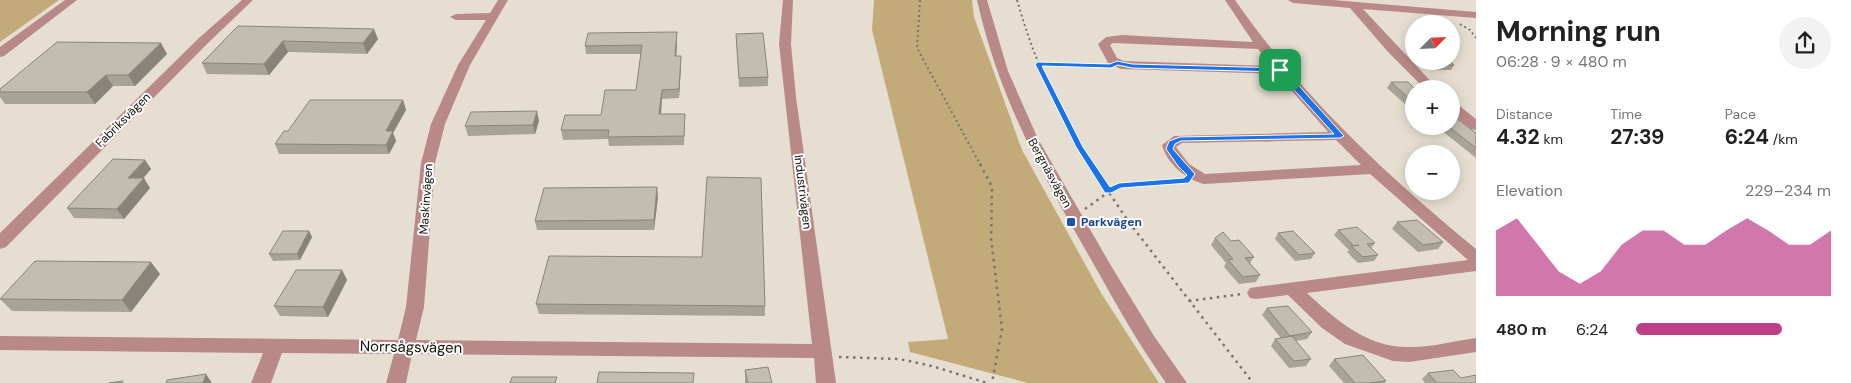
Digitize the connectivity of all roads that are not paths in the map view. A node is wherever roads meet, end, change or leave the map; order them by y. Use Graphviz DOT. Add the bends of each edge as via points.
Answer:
graph roads {
  1 [pos="72,0"];
  2 [pos="248,0"];
  3 [pos="503,0"];
  4 [pos="788,0"];
  5 [pos="982,0"];
  6 [pos="1230,0"];
  7 [pos="1293,0"];
  8 [pos="1354,5"];
  9 [pos="1476,15"];
  10 [pos="493,16"];
  11 [pos="456,17"];
  12 [pos="1261,46"];
  13 [pos="0,53"];
  14 [pos="1280,70"];
  15 [pos="1423,80"];
  16 [pos="1460,113"];
  17 [pos="1476,126"];
  18 [pos="1340,136"];
  19 [pos="1374,169"];
  20 [pos="0,243"];
  21 [pos="1476,258"];
  22 [pos="1476,264"];
  23 [pos="1291,288"];
  24 [pos="1256,293"];
  25 [pos="0,343"];
  26 [pos="1476,345"];
  27 [pos="275,346"];
  28 [pos="405,347"];
  29 [pos="822,351"];
  30 [pos="261,383"];
  31 [pos="396,383"];
  32 [pos="826,383"];
  33 [pos="1177,383"];
  1 -- 13 [label="street"];
  2 -- 20 [label="street, Fabriksvägen"];
  3 -- 10 [label="street, Maskinvägen"];
  4 -- 29 [label="street, Industrivägen" via="785,44 790,97"];
  5 -- 33 [label="street, Bergnäsvägen" via="1007,87 1035,148 1146,338"];
  6 -- 12 [label="street"];
  7 -- 8 [label="street"];
  8 -- 9 [label="street"];
  8 -- 15 [label="street"];
  10 -- 11 [label="street"];
  10 -- 28 [label="street, Maskinvägen" via="464,65 438,124 428,163 416,298"];
  12 -- 14 [label="street"];
  12 -- 14 [label="street" via="1114,39 1104,44 1112,60 1132,66"];
  14 -- 18 [label="street"];
  16 -- 17 [label="street"];
  18 -- 19 [label="street"];
  18 -- 19 [label="street" via="1175,140 1169,145 1191,174 1204,179"];
  19 -- 21 [label="street"];
  22 -- 23 [label="street"];
  23 -- 24 [label="street"];
  23 -- 26 [label="street" via="1351,339 1393,354 1409,355"];
  25 -- 27 [label="street, Norrsågsvägen"];
  27 -- 28 [label="street, Norrsågsvägen"];
  27 -- 30 [label="street"];
  28 -- 29 [label="street, Norrsågsvägen"];
  28 -- 31 [label="street, Maskinvägen"];
  29 -- 32 [label="street, Industrivägen"];
}
